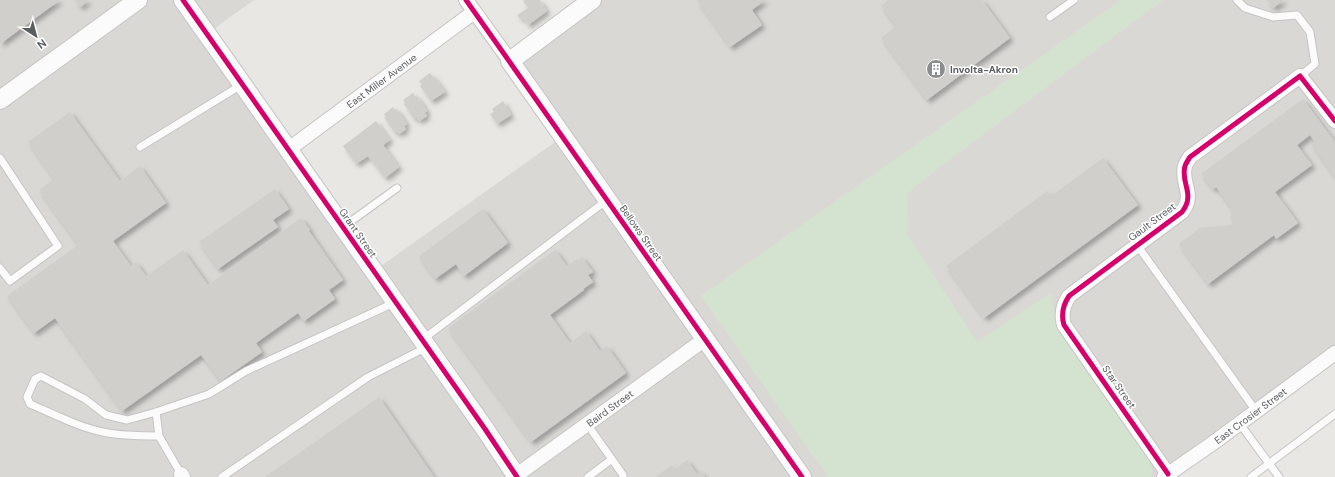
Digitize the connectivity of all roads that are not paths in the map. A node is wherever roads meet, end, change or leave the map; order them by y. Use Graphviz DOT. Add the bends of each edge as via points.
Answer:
graph roads {
  1 [pos="138,0"];
  2 [pos="183,0"];
  3 [pos="466,0"];
  4 [pos="592,0"];
  5 [pos="1074,0"];
  6 [pos="1237,0"];
  7 [pos="474,12"];
  8 [pos="1050,17"];
  9 [pos="510,61"];
  10 [pos="1298,77"];
  11 [pos="243,84"];
  12 [pos="0,100"];
  13 [pos="1335,121"];
  14 [pos="140,147"];
  15 [pos="289,149"];
  16 [pos="0,158"];
  17 [pos="397,188"];
  18 [pos="607,200"];
  19 [pos="343,227"];
  20 [pos="1137,245"];
  21 [pos="0,268"];
  22 [pos="396,302"];
  23 [pos="1064,308"];
  24 [pos="705,339"];
  25 [pos="425,343"];
  26 [pos="1335,353"];
  27 [pos="1256,411"];
  28 [pos="156,412"];
  29 [pos="1335,414"];
  30 [pos="587,424"];
  31 [pos="1240,424"];
  32 [pos="159,436"];
  33 [pos="612,459"];
  34 [pos="1269,464"];
  35 [pos="182,475"];
  36 [pos="516,476"];
  37 [pos="1166,476"];
  38 [pos="222,477"];
  39 [pos="588,477"];
  40 [pos="623,477"];
  41 [pos="802,477"];
  42 [pos="1251,477"];
  43 [pos="1279,477"];
  1 -- 12 [label="street"];
  2 -- 11 [label="street, Grant Street"];
  3 -- 7 [label="street, Bellows Street"];
  4 -- 9 [label="street"];
  5 -- 8 [label="lane"];
  6 -- 10 [label="lane" via="1245,8 1273,17 1297,14 1310,32 1315,64"];
  7 -- 9 [label="street, Bellows Street"];
  7 -- 15 [label="street, East Miller Avenue"];
  9 -- 18 [label="street, Bellows Street"];
  10 -- 13 [label="street"];
  10 -- 20 [label="street, Gault Street" via="1190,157 1185,165 1184,174 1188,198 1186,207"];
  11 -- 14 [label="lane"];
  11 -- 15 [label="street, Grant Street"];
  15 -- 19 [label="street, Grant Street"];
  16 -- 21 [label="lane" via="58,246 10,281"];
  17 -- 19 [label="lane"];
  18 -- 24 [label="street, Bellows Street"];
  18 -- 25 [label="lane"];
  19 -- 22 [label="street, Grant Street"];
  20 -- 23 [label="street, Gault Street" via="1069,296"];
  20 -- 27 [label="lane"];
  22 -- 25 [label="street, Grant Street"];
  22 -- 28 [label="lane" via="246,371 208,394"];
  23 -- 37 [label="street, Star Street" via="1064,325"];
  24 -- 30 [label="street, Baird Street"];
  24 -- 41 [label="street, Bellows Street"];
  25 -- 36 [label="street, Grant Street"];
  25 -- 38 [label="lane" via="368,377"];
  26 -- 27 [label="street, East Crosier Street"];
  27 -- 31 [label="street, East Crosier Street"];
  28 -- 32 [label="lane"];
  28 -- 32 [label="lane" via="127,420 106,415 41,376 35,379 27,397 30,404 73,423 103,432"];
  29 -- 34 [label="lane"];
  30 -- 33 [label="lane"];
  30 -- 36 [label="street, Baird Street"];
  31 -- 34 [label="lane"];
  31 -- 37 [label="street, East Crosier Street"];
  32 -- 35 [label="lane"];
  33 -- 39 [label="lane"];
  33 -- 40 [label="lane"];
  34 -- 42 [label="lane"];
  34 -- 43 [label="lane"];
}
